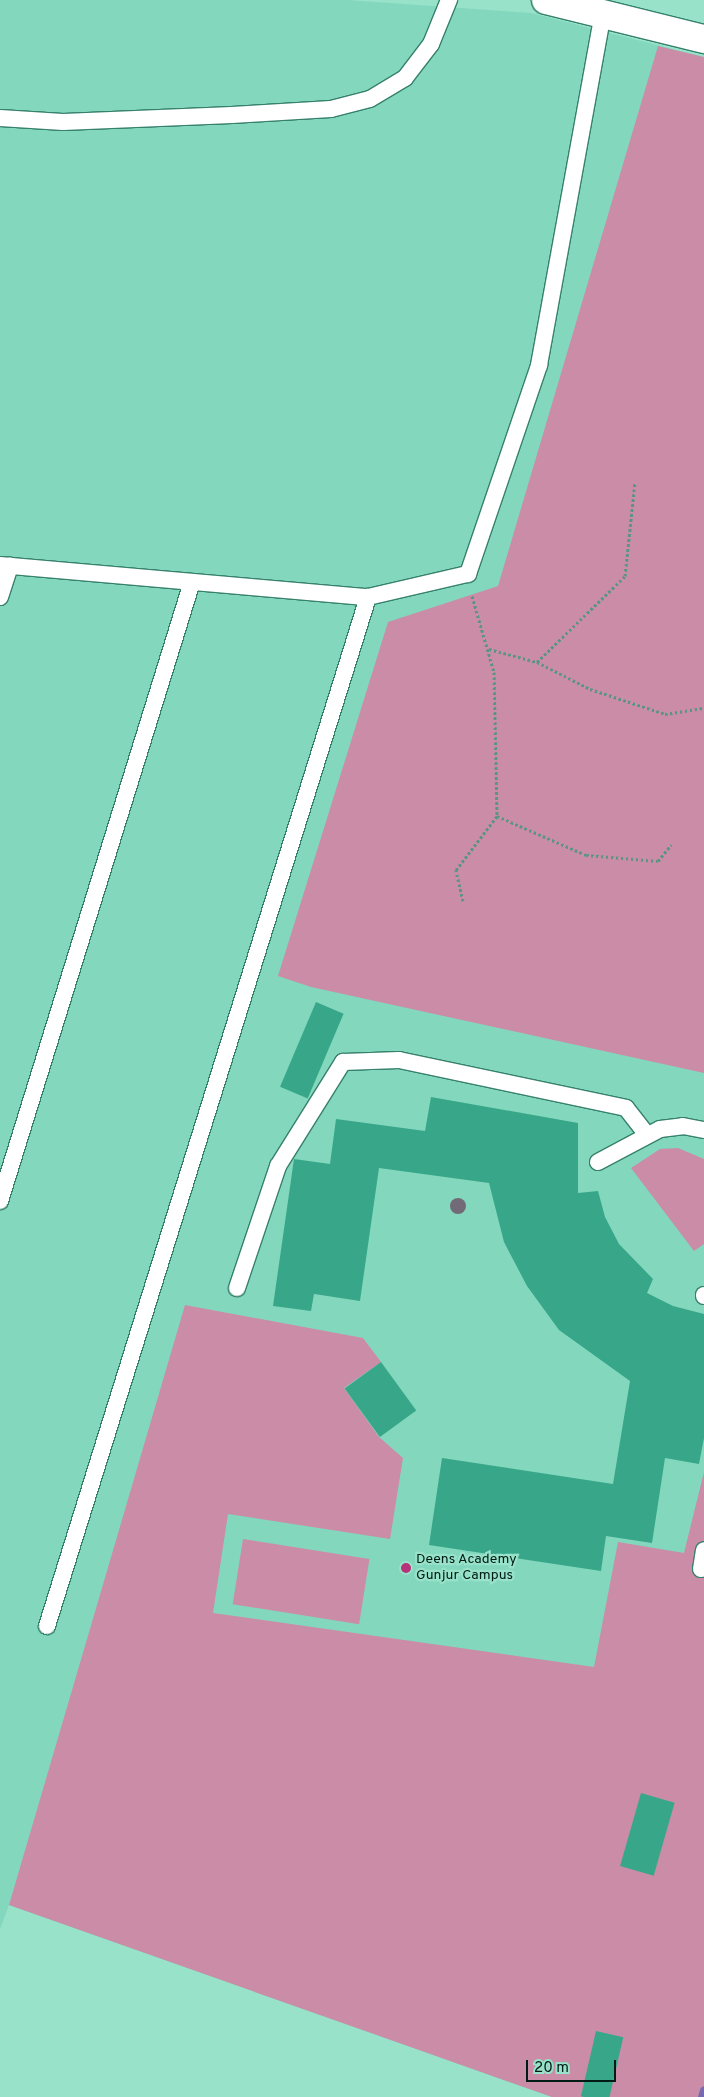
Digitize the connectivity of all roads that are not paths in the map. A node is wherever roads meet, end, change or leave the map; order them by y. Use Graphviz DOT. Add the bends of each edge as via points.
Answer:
graph roads {
  1 [pos="449,0"];
  2 [pos="546,0"];
  3 [pos="603,14"];
  4 [pos="704,38"];
  5 [pos="0,118"];
  6 [pos="5,565"];
  7 [pos="192,582"];
  8 [pos="0,597"];
  9 [pos="368,598"];
  10 [pos="704,1130"];
  11 [pos="648,1135"];
  12 [pos="598,1162"];
  13 [pos="0,1201"];
  14 [pos="237,1288"];
  15 [pos="704,1550"];
  16 [pos="701,1569"];
  17 [pos="47,1626"];
  1 -- 5 [label="lane" via="431,44 405,78 370,99 331,108 232,115 63,122"];
  2 -- 3 [label="street"];
  3 -- 4 [label="street"];
  3 -- 9 [label="lane" via="539,365 468,574"];
  6 -- 7 [label="lane"];
  6 -- 8 [label="lane"];
  7 -- 9 [label="lane"];
  7 -- 13 [label="lane"];
  9 -- 17 [label="lane"];
  10 -- 11 [label="lane" via="683,1126"];
  11 -- 12 [label="lane"];
  11 -- 14 [label="lane" via="626,1108 399,1060 343,1062 278,1166"];
  15 -- 16 [label="lane"];
}
